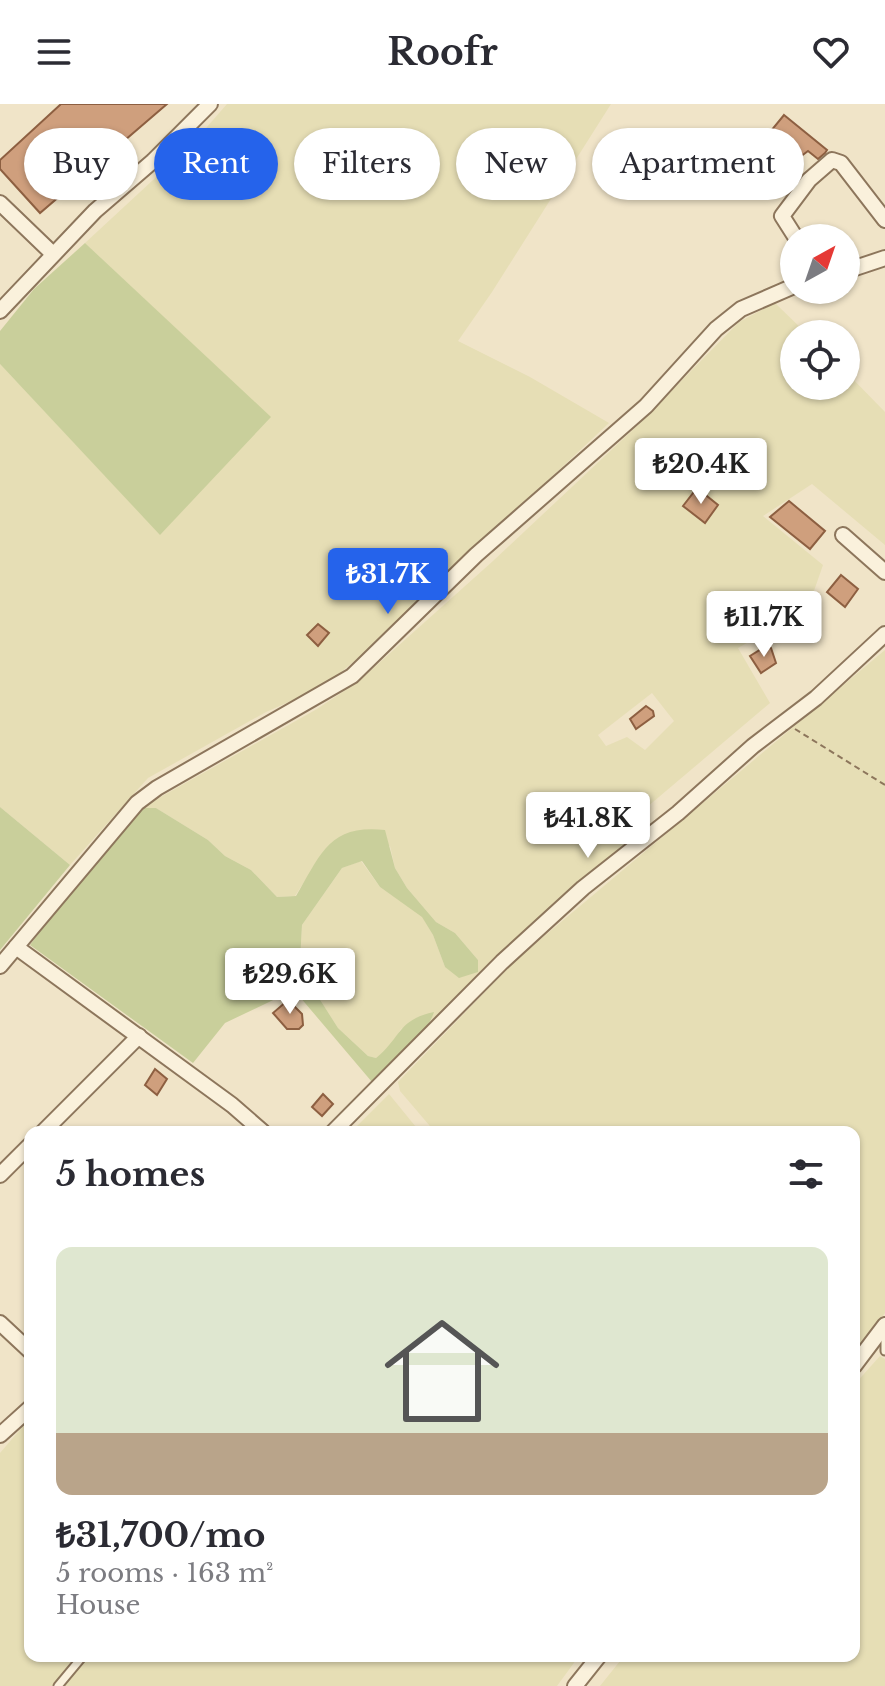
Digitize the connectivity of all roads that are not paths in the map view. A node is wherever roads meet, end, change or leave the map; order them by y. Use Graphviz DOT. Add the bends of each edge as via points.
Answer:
graph roads {
  1 [pos="210,104"];
  2 [pos="0,203"];
  3 [pos="885,220"];
  4 [pos="787,224"];
  5 [pos="53,254"];
  6 [pos="885,258"];
  7 [pos="860,266"];
  8 [pos="780,292"];
  9 [pos="0,311"];
  10 [pos="843,535"];
  11 [pos="885,572"];
  12 [pos="885,634"];
  13 [pos="16,947"];
  14 [pos="0,966"];
  15 [pos="139,1036"];
  16 [pos="49,1126"];
  17 [pos="256,1126"];
  18 [pos="339,1126"];
  19 [pos="24,1151"];
  20 [pos="0,1175"];
  21 [pos="0,1323"];
  22 [pos="885,1325"];
  23 [pos="885,1333"];
  24 [pos="24,1345"];
  25 [pos="885,1351"];
  26 [pos="860,1358"];
  27 [pos="24,1413"];
  28 [pos="0,1435"];
  29 [pos="78,1662"];
  30 [pos="594,1662"];
  31 [pos="58,1686"];
  32 [pos="575,1686"];
  1 -- 5 [label="street"];
  2 -- 5 [label="street"];
  3 -- 4 [label="street" via="841,163 832,160 782,216"];
  5 -- 9 [label="street"];
  6 -- 7 [label="street"];
  8 -- 13 [label="street" via="741,309 716,329 646,406 476,555 352,676 137,803"];
  10 -- 11 [label="street"];
  12 -- 18 [label="street" via="816,698 583,888"];
  13 -- 14 [label="street"];
  13 -- 15 [label="street"];
  15 -- 16 [label="street"];
  15 -- 17 [label="street"];
  19 -- 20 [label="street"];
  21 -- 24 [label="street"];
  22 -- 26 [label="street"];
  23 -- 25 [label="lane"];
  27 -- 28 [label="street"];
  29 -- 31 [label="lane"];
  30 -- 32 [label="street"];
}
